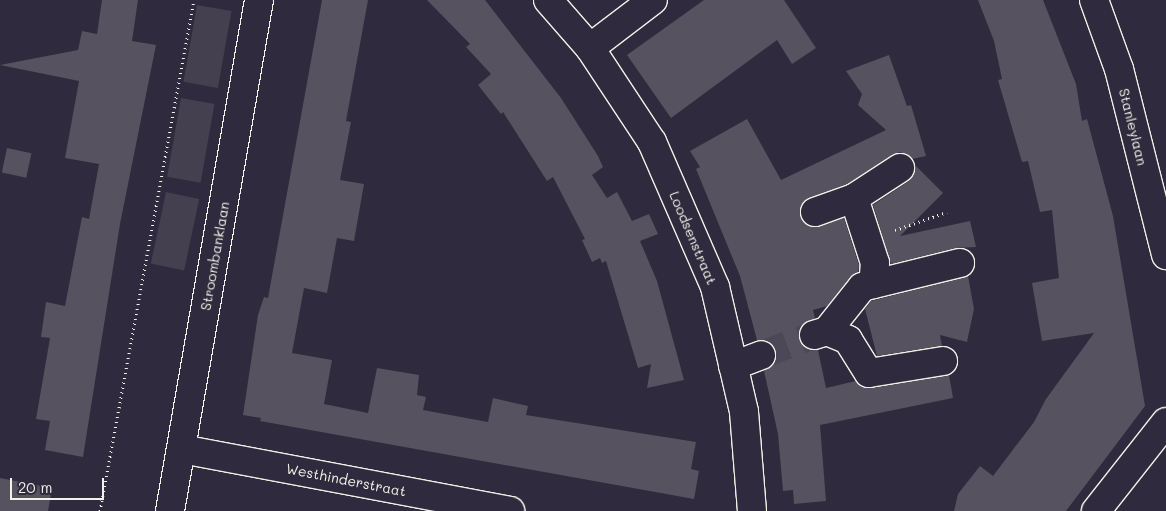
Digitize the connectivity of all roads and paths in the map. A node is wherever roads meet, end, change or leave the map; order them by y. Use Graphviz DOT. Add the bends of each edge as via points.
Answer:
graph roads {
  1 [pos="194,0"];
  2 [pos="259,0"];
  3 [pos="548,0"];
  4 [pos="653,0"];
  5 [pos="1094,0"];
  6 [pos="590,48"];
  7 [pos="900,168"];
  8 [pos="854,198"];
  9 [pos="814,212"];
  10 [pos="947,212"];
  11 [pos="868,239"];
  12 [pos="1166,256"];
  13 [pos="960,263"];
  14 [pos="873,284"];
  15 [pos="761,355"];
  16 [pos="943,361"];
  17 [pos="733,366"];
  18 [pos="1166,422"];
  19 [pos="182,448"];
  20 [pos="100,511"];
  21 [pos="170,511"];
  22 [pos="510,511"];
  23 [pos="752,511"];
  24 [pos="1096,511"];
  1 -- 20 [label="path"];
  2 -- 19 [label="street, Stroombanklaan"];
  3 -- 6 [label="street, Loodsenstraat"];
  4 -- 6 [label="street"];
  5 -- 12 [label="street, Stanleylaan" via="1119,69"];
  6 -- 17 [label="street, Loodsenstraat" via="652,142 715,287"];
  7 -- 8 [label="street"];
  8 -- 9 [label="street"];
  8 -- 11 [label="street"];
  10 -- 11 [label="path"];
  11 -- 14 [label="street" via="875,263"];
  13 -- 14 [label="street"];
  14 -- 16 [label="street" via="862,286 821,333 848,340 869,373"];
  15 -- 17 [label="street"];
  17 -- 23 [label="street, Loodsenstraat" via="744,412"];
  18 -- 24 [label="street"];
  19 -- 21 [label="street, Stroombanklaan"];
  19 -- 22 [label="street, Westhinderstraat"];
}
